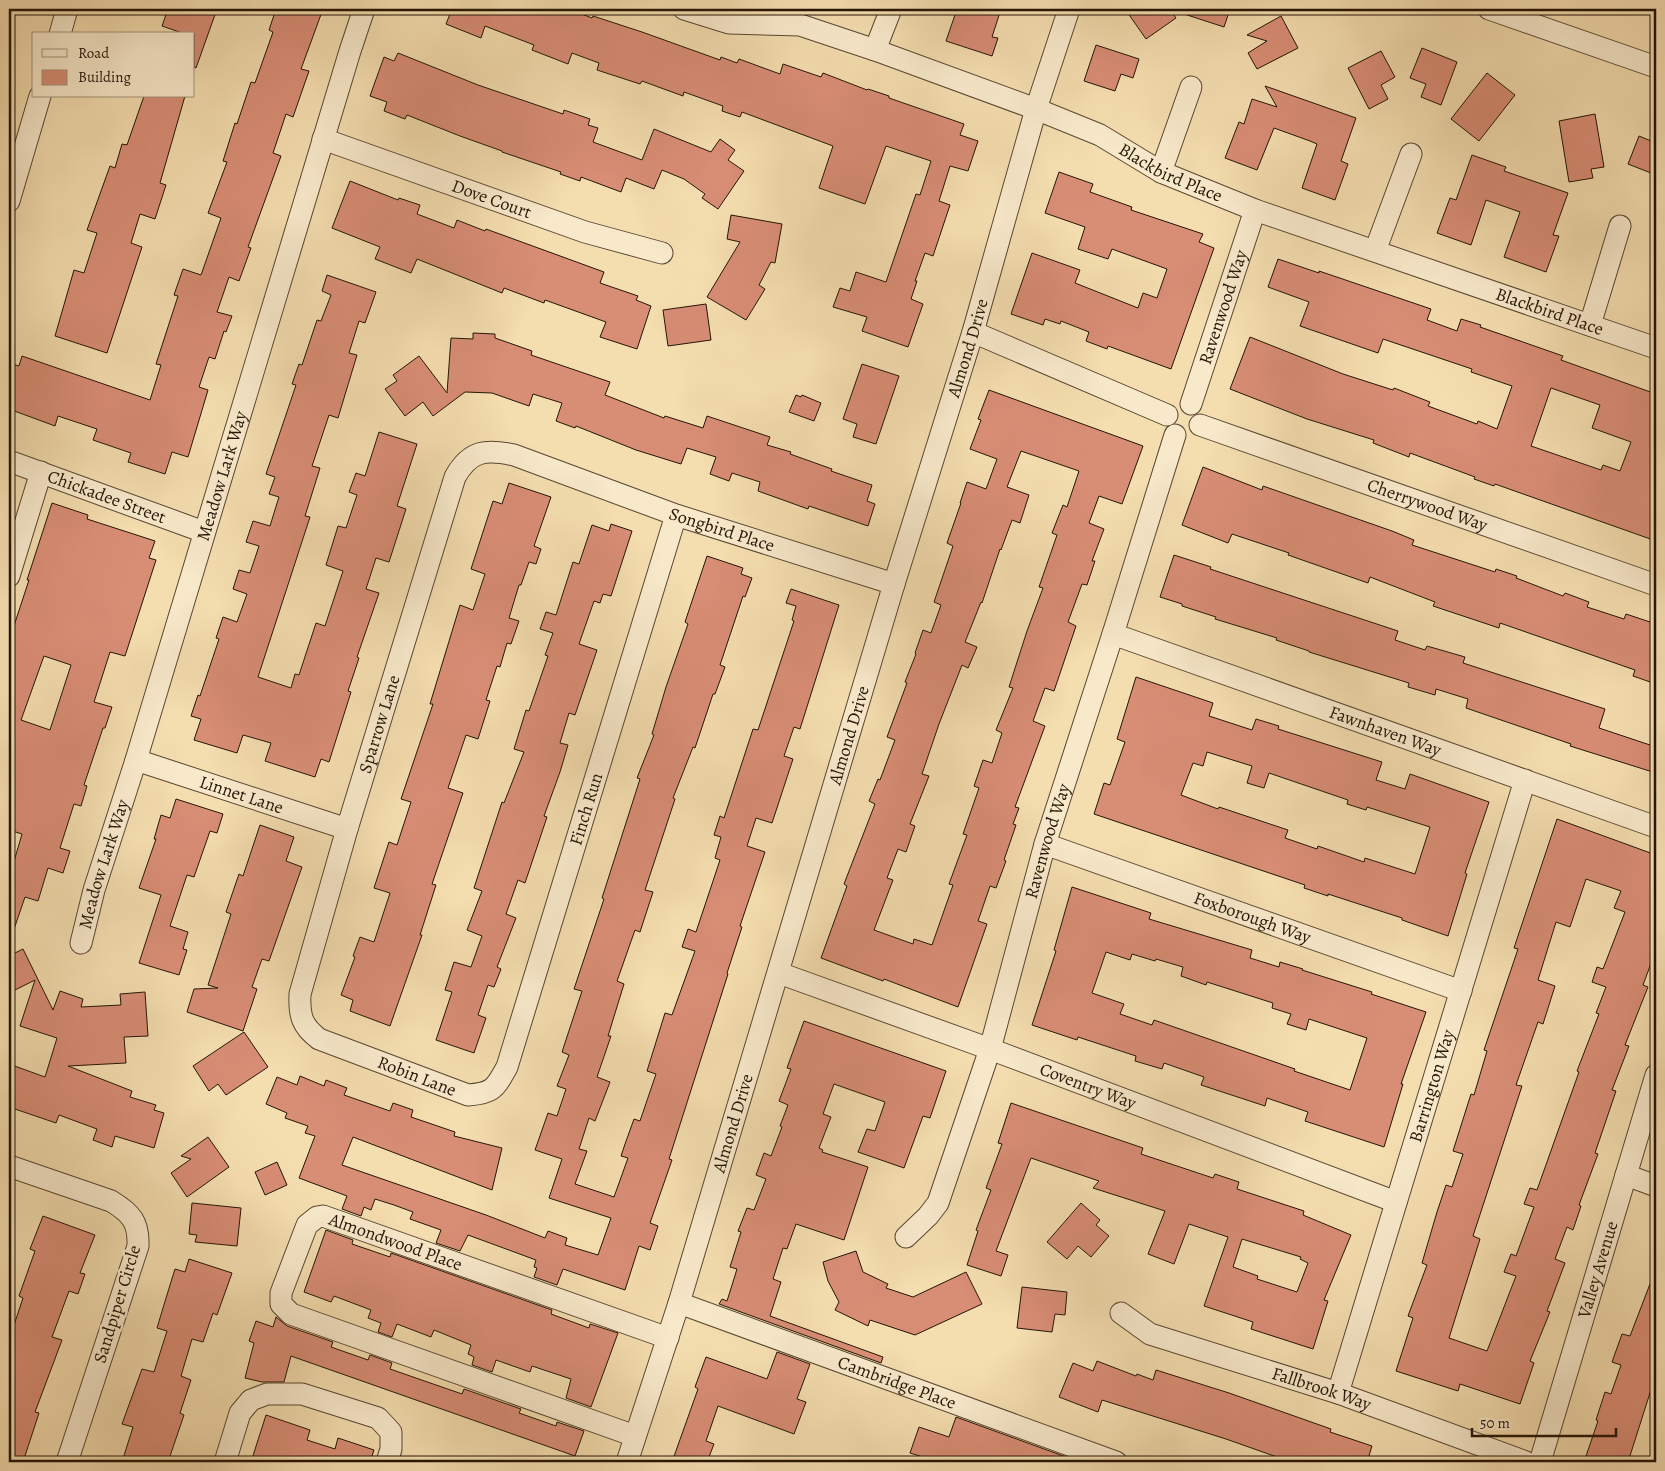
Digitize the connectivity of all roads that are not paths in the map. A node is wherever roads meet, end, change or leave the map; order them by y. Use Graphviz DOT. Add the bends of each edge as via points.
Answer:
graph roads {
  1 [pos="67,9"];
  2 [pos="364,9"];
  3 [pos="684,9"];
  4 [pos="891,9"];
  5 [pos="1069,9"];
  6 [pos="1489,9"];
  7 [pos="61,32"];
  8 [pos="875,50"];
  9 [pos="1656,67"];
  10 [pos="1191,88"];
  11 [pos="39,98"];
  12 [pos="1036,109"];
  13 [pos="323,139"];
  14 [pos="16,150"];
  15 [pos="1411,154"];
  16 [pos="1161,172"];
  17 [pos="9,201"];
  18 [pos="1255,210"];
  19 [pos="1620,226"];
  20 [pos="1376,251"];
  21 [pos="662,252"];
  22 [pos="1590,325"];
  23 [pos="973,332"];
  24 [pos="1656,348"];
  25 [pos="1191,404"];
  26 [pos="1167,415"];
  27 [pos="1200,425"];
  28 [pos="1175,435"];
  29 [pos="9,461"];
  30 [pos="553,469"];
  31 [pos="41,472"];
  32 [pos="676,515"];
  33 [pos="204,532"];
  34 [pos="9,576"];
  35 [pos="894,584"];
  36 [pos="1656,585"];
  37 [pos="1113,634"];
  38 [pos="136,760"];
  39 [pos="1526,780"];
  40 [pos="1656,827"];
  41 [pos="347,829"];
  42 [pos="1045,844"];
  43 [pos="80,943"];
  44 [pos="779,973"];
  45 [pos="1461,991"];
  46 [pos="990,1048"];
  47 [pos="351,1051"];
  48 [pos="1656,1075"];
  49 [pos="484,1094"];
  50 [pos="9,1166"];
  51 [pos="1626,1175"];
  52 [pos="1656,1186"];
  53 [pos="1396,1202"];
  54 [pos="906,1237"];
  55 [pos="679,1304"];
  56 [pos="1121,1313"];
  57 [pos="668,1338"];
  58 [pos="1338,1393"];
  59 [pos="635,1436"];
  60 [pos="67,1462"];
  61 [pos="224,1462"];
  62 [pos="387,1462"];
  63 [pos="627,1462"];
  64 [pos="1116,1462"];
  65 [pos="1526,1462"];
  66 [pos="1540,1462"];
  1 -- 7 [label="street"];
  2 -- 13 [label="street, Meadow Lark Way"];
  3 -- 8 [label="street, Blackbird Place" via="729,23 800,26"];
  4 -- 8 [label="street"];
  5 -- 12 [label="street, Almond Drive"];
  6 -- 9 [label="street"];
  8 -- 12 [label="street, Blackbird Place"];
  10 -- 16 [label="street"];
  11 -- 14 [label="street"];
  12 -- 16 [label="street, Blackbird Place" via="1100,135"];
  12 -- 23 [label="street, Almond Drive"];
  13 -- 21 [label="street, Dove Court" via="585,232"];
  13 -- 33 [label="street, Meadow Lark Way"];
  14 -- 17 [label="street"];
  15 -- 20 [label="street"];
  16 -- 18 [label="street, Blackbird Place"];
  18 -- 20 [label="street, Blackbird Place"];
  18 -- 25 [label="street, Ravenwood Way"];
  19 -- 22 [label="street"];
  20 -- 22 [label="street, Blackbird Place"];
  22 -- 24 [label="street, Blackbird Place"];
  23 -- 26 [label="street"];
  23 -- 35 [label="street, Almond Drive"];
  25 -- 26 [label="street" via="1174,405"];
  25 -- 27 [label="street" via="1200,412"];
  26 -- 28 [label="street" via="1168,428"];
  27 -- 28 [label="street" via="1193,435"];
  27 -- 36 [label="street, Cherrywood Way"];
  28 -- 37 [label="street, Ravenwood Way"];
  29 -- 31 [label="street, Chickadee Street"];
  30 -- 32 [label="street, Songbird Place"];
  30 -- 41 [label="street, Sparrow Lane" via="494,451 477,454 461,466"];
  31 -- 33 [label="street, Chickadee Street"];
  31 -- 34 [label="street"];
  32 -- 35 [label="street, Songbird Place"];
  32 -- 49 [label="street, Finch Run" via="507,1067 496,1086"];
  33 -- 38 [label="street, Meadow Lark Way"];
  35 -- 44 [label="street, Almond Drive"];
  37 -- 39 [label="street, Fawnhaven Way"];
  37 -- 42 [label="street, Ravenwood Way"];
  38 -- 41 [label="street, Linnet Lane"];
  38 -- 43 [label="street, Meadow Lark Way"];
  39 -- 40 [label="street, Fawnhaven Way"];
  39 -- 45 [label="street, Barrington Way"];
  41 -- 47 [label="street, Sparrow Lane" via="300,994 299,1011 307,1030 319,1040"];
  42 -- 45 [label="street, Foxborough Way"];
  42 -- 46 [label="street, Ravenwood Way"];
  44 -- 46 [label="street, Coventry Way"];
  44 -- 55 [label="street, Almond Drive"];
  45 -- 53 [label="street, Barrington Way"];
  46 -- 53 [label="street, Coventry Way"];
  46 -- 54 [label="street, Ravenwood Way" via="938,1203"];
  47 -- 49 [label="street, Robin Lane" via="468,1095"];
  48 -- 51 [label="street, Valley Avenue"];
  50 -- 60 [label="street, Sandpiper Circle" via="111,1201 132,1216 138,1235 138,1246"];
  51 -- 52 [label="street"];
  51 -- 66 [label="street, Valley Avenue"];
  53 -- 58 [label="street, Barrington Way"];
  55 -- 57 [label="street, Almond Drive"];
  55 -- 64 [label="street, Cambridge Place"];
  56 -- 58 [label="street, Fallbrook Way" via="1150,1334"];
  57 -- 59 [label="street, Almond Drive"];
  57 -- 59 [label="street, Almondwood Place" via="323,1216 307,1225 281,1293 281,1304 291,1314"];
  58 -- 65 [label="street, Fallbrook Way"];
  59 -- 63 [label="street, Almond Drive"];
  61 -- 62 [label="street" via="240,1413 251,1400 267,1394 302,1394 378,1418 391,1432"];
}
